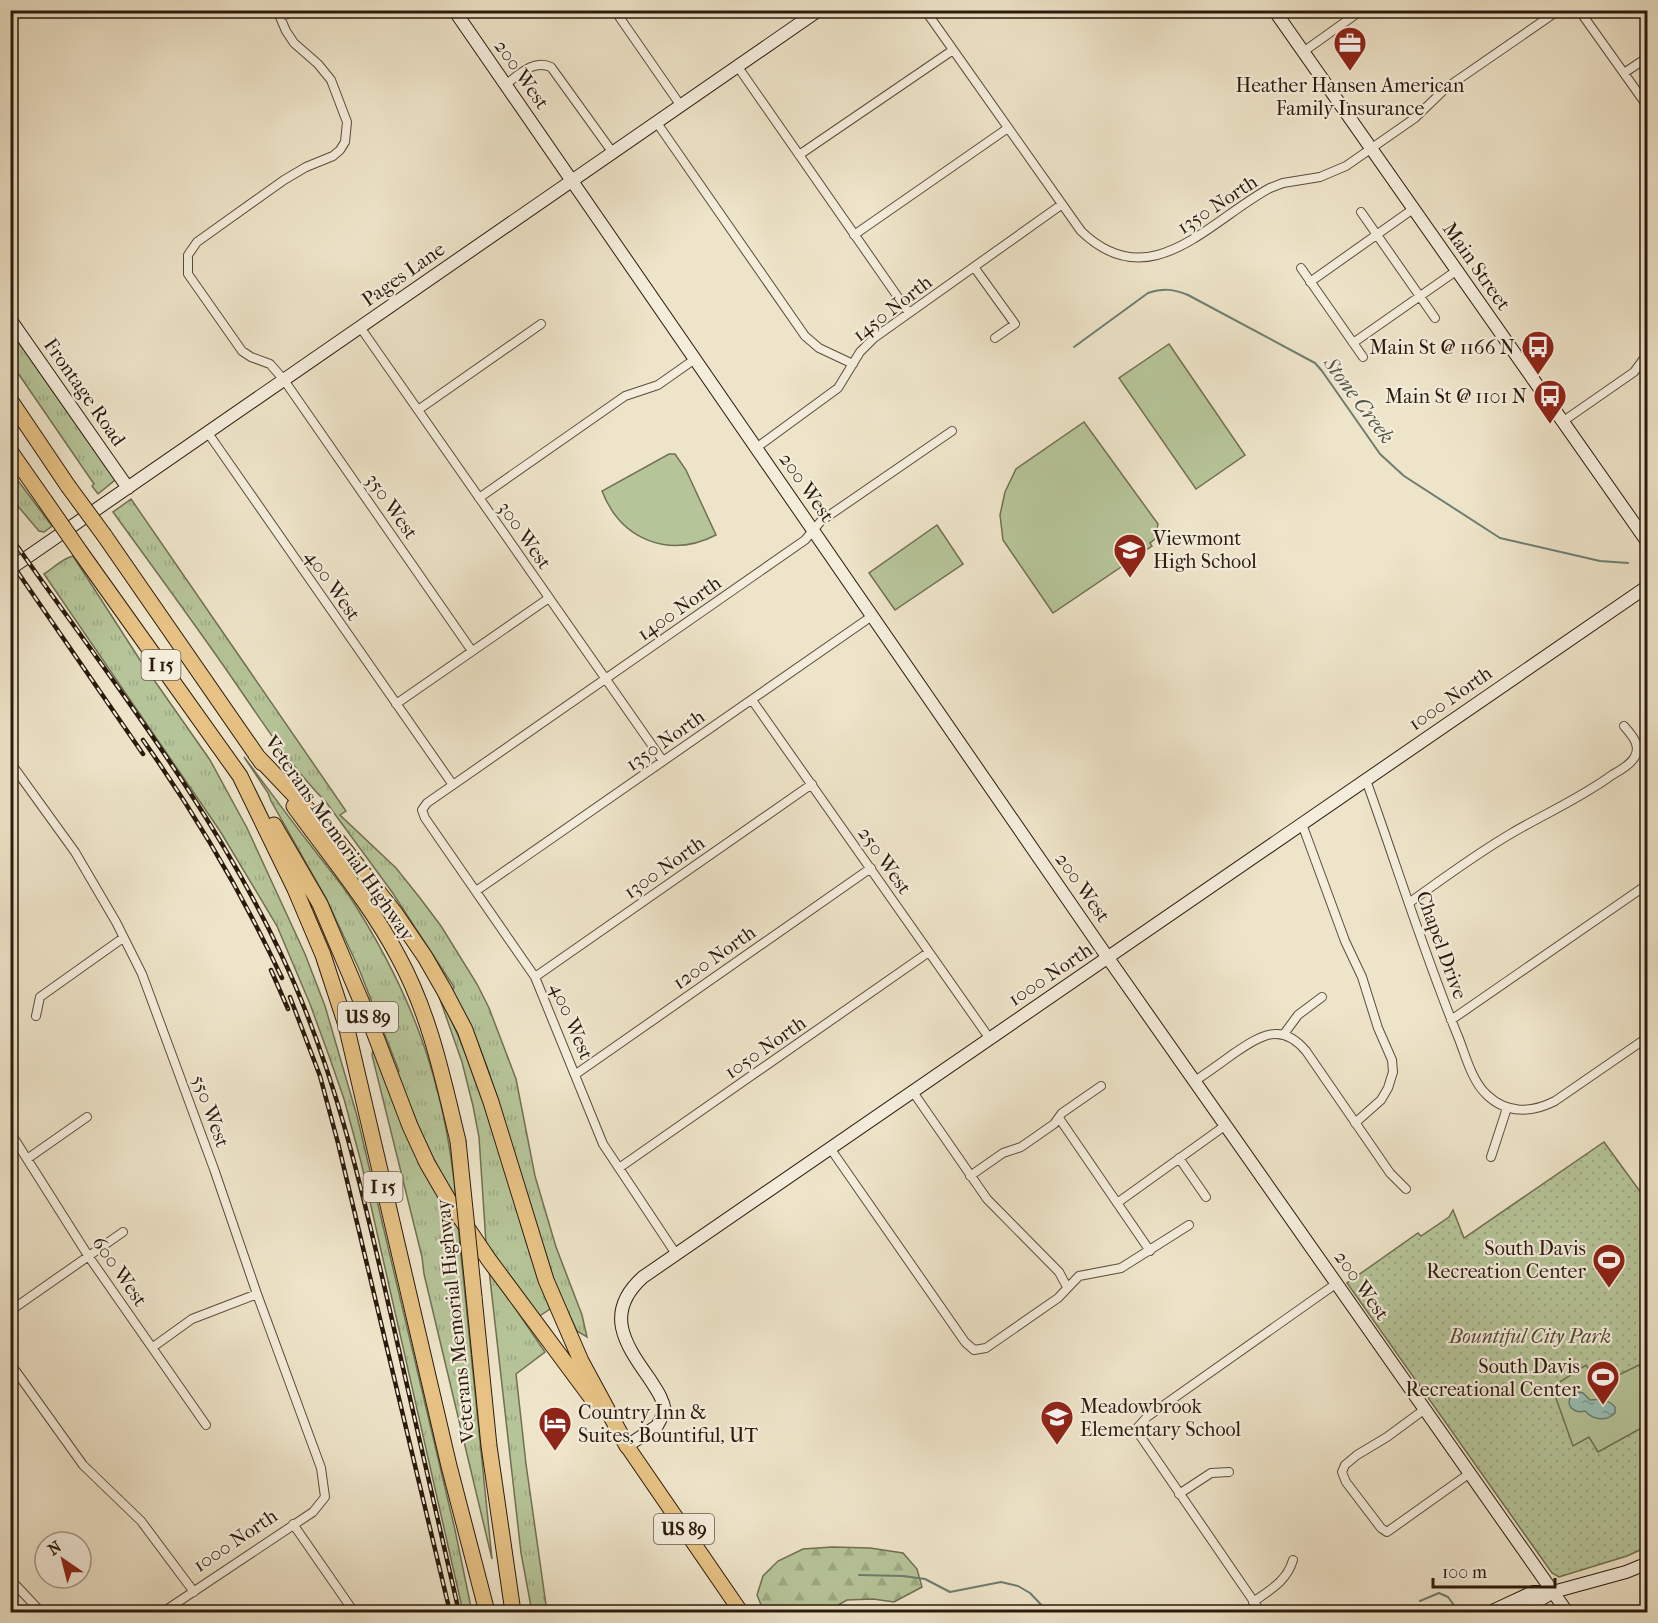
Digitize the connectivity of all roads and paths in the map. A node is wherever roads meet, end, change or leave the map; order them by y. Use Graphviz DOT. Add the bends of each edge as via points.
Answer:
graph roads {
  1 [pos="296,10"];
  2 [pos="454,10"];
  3 [pos="616,10"];
  4 [pos="925,10"];
  5 [pos="1274,10"];
  6 [pos="1388,10"];
  7 [pos="1559,10"];
  8 [pos="1580,10"];
  9 [pos="813,12"];
  10 [pos="279,14"];
  11 [pos="953,50"];
  12 [pos="1303,52"];
  13 [pos="1647,57"];
  14 [pos="738,67"];
  15 [pos="1624,73"];
  16 [pos="505,85"];
  17 [pos="681,106"];
  18 [pos="1647,107"];
  19 [pos="657,123"];
  20 [pos="1008,128"];
  21 [pos="1371,149"];
  22 [pos="613,153"];
  23 [pos="799,155"];
  24 [pos="572,181"];
  25 [pos="1061,205"];
  26 [pos="1413,209"];
  27 [pos="1360,212"];
  28 [pos="854,235"];
  29 [pos="1377,235"];
  30 [pos="974,267"];
  31 [pos="1301,268"];
  32 [pos="1456,271"];
  33 [pos="1310,282"];
  34 [pos="1420,296"];
  35 [pos="909,313"];
  36 [pos="1435,318"];
  37 [pos="10,319"];
  38 [pos="542,324"];
  39 [pos="360,327"];
  40 [pos="995,338"];
  41 [pos="1353,343"];
  42 [pos="1647,353"];
  43 [pos="1363,357"];
  44 [pos="695,359"];
  45 [pos="854,364"];
  46 [pos="284,380"];
  47 [pos="10,400"];
  48 [pos="418,410"];
  49 [pos="1562,422"];
  50 [pos="952,430"];
  51 [pos="208,433"];
  52 [pos="756,448"];
  53 [pos="10,451"];
  54 [pos="128,488"];
  55 [pos="479,498"];
  56 [pos="1642,525"];
  57 [pos="814,531"];
  58 [pos="1647,543"];
  59 [pos="10,569"];
  60 [pos="1647,586"];
  61 [pos="549,598"];
  62 [pos="872,616"];
  63 [pos="472,651"];
  64 [pos="606,679"];
  65 [pos="752,700"];
  66 [pos="396,704"];
  67 [pos="1624,726"];
  68 [pos="256,755"];
  69 [pos="10,762"];
  70 [pos="663,762"];
  71 [pos="240,776"];
  72 [pos="1366,780"];
  73 [pos="812,784"];
  74 [pos="453,785"];
  75 [pos="422,810"];
  76 [pos="1302,824"];
  77 [pos="871,868"];
  78 [pos="1647,884"];
  79 [pos="476,891"];
  80 [pos="1409,903"];
  81 [pos="123,938"];
  82 [pos="929,952"];
  83 [pos="1108,958"];
  84 [pos="535,977"];
  85 [pos="1322,997"];
  86 [pos="36,1016"];
  87 [pos="1451,1020"];
  88 [pos="1284,1035"];
  89 [pos="1647,1037"];
  90 [pos="990,1039"];
  91 [pos="576,1074"];
  92 [pos="1195,1081"];
  93 [pos="1101,1086"];
  94 [pos="913,1092"];
  95 [pos="1507,1108"];
  96 [pos="87,1117"];
  97 [pos="1059,1118"];
  98 [pos="1355,1123"];
  99 [pos="1226,1125"];
  100 [pos="10,1132"];
  101 [pos="830,1148"];
  102 [pos="1491,1157"];
  103 [pos="1179,1158"];
  104 [pos="27,1159"];
  105 [pos="619,1168"];
  106 [pos="970,1176"];
  107 [pos="1406,1189"];
  108 [pos="1206,1197"];
  109 [pos="1117,1203"];
  110 [pos="1189,1225"];
  111 [pos="123,1232"];
  112 [pos="1150,1251"];
  113 [pos="676,1254"];
  114 [pos="89,1257"];
  115 [pos="1337,1283"];
  116 [pos="1067,1287"];
  117 [pos="257,1294"];
  118 [pos="10,1311"];
  119 [pos="153,1347"];
  120 [pos="10,1363"];
  121 [pos="1425,1409"];
  122 [pos="206,1425"];
  123 [pos="627,1446"];
  124 [pos="1228,1472"];
  125 [pos="1470,1473"];
  126 [pos="1179,1494"];
  127 [pos="325,1497"];
  128 [pos="293,1524"];
  129 [pos="1293,1560"];
  130 [pos="1647,1563"];
  131 [pos="10,1579"];
  132 [pos="194,1592"];
  133 [pos="1553,1592"];
  134 [pos="1253,1602"];
  135 [pos="41,1612"];
  136 [pos="164,1612"];
  137 [pos="354,1612"];
  138 [pos="487,1612"];
  139 [pos="513,1612"];
  140 [pos="741,1612"];
  141 [pos="1261,1612"];
  142 [pos="1490,1612"];
  143 [pos="1520,1612"];
  144 [pos="1567,1612"];
  1 -- 10 [label="street"];
  2 -- 16 [label="main road, 200 West"];
  3 -- 17 [label="street"];
  4 -- 11 [label="street"];
  5 -- 12 [label="main road, Main Street"];
  6 -- 12 [label="street" via="1359,12"];
  7 -- 21 [label="street, 1350 North" via="1446,88 1415,118"];
  8 -- 15 [label="street"];
  9 -- 14 [label="main road, Pages Lane"];
  10 -- 46 [label="street, 350 West" via="294,43 331,80 347,122 345,142 333,156 284,180 203,238 188,255 187,270 238,347 246,355 270,364"];
  11 -- 20 [label="street"];
  11 -- 23 [label="street"];
  12 -- 21 [label="main road, Main Street"];
  13 -- 15 [label="street"];
  14 -- 17 [label="main road, Pages Lane"];
  14 -- 23 [label="street"];
  15 -- 18 [label="street"];
  16 -- 22 [label="street" via="533,65 551,67"];
  16 -- 24 [label="main road, 200 West"];
  17 -- 19 [label="main road, Pages Lane"];
  19 -- 22 [label="main road, Pages Lane"];
  19 -- 45 [label="street" via="805,336 819,348"];
  20 -- 25 [label="street"];
  20 -- 28 [label="street"];
  21 -- 25 [label="street, 1350 North" via="1329,174 1270,188 1181,247 1157,256 1129,257 1106,250 1087,237"];
  21 -- 26 [label="main road, Main Street"];
  22 -- 24 [label="main road, Pages Lane"];
  23 -- 28 [label="street"];
  24 -- 39 [label="main road, Pages Lane"];
  24 -- 44 [label="main road, 200 West"];
  25 -- 30 [label="street, 1450 North"];
  26 -- 29 [label="street"];
  26 -- 32 [label="main road, Main Street"];
  27 -- 29 [label="street"];
  28 -- 35 [label="street"];
  29 -- 33 [label="street"];
  29 -- 34 [label="street"];
  30 -- 35 [label="street, 1450 North"];
  30 -- 40 [label="street" via="1015,324"];
  31 -- 33 [label="street"];
  32 -- 34 [label="street"];
  32 -- 49 [label="main road, Main Street"];
  33 -- 41 [label="street"];
  34 -- 36 [label="street"];
  34 -- 41 [label="street"];
  35 -- 45 [label="street, 1450 North" via="868,343"];
  37 -- 54 [label="main road, Frontage Road"];
  38 -- 48 [label="street"];
  39 -- 46 [label="main road, Pages Lane"];
  39 -- 48 [label="street, 300 West"];
  41 -- 43 [label="street"];
  42 -- 49 [label="street" via="1634,372"];
  44 -- 52 [label="main road, 200 West"];
  44 -- 55 [label="street" via="658,385 625,396"];
  45 -- 52 [label="street, 1450 North" via="833,393"];
  46 -- 51 [label="main road, Pages Lane"];
  46 -- 63 [label="street, 350 West"];
  47 -- 68 [label="highway, Veterans Memorial Highway / I 15, bridge"];
  48 -- 55 [label="street, 300 West"];
  49 -- 56 [label="main road, Main Street"];
  50 -- 57 [label="street, 1400 North" via="821,521"];
  51 -- 54 [label="main road, Pages Lane"];
  51 -- 66 [label="street, 400 West"];
  52 -- 57 [label="main road, 200 West"];
  53 -- 71 [label="highway, Veterans Memorial Highway / I 15, bridge"];
  54 -- 59 [label="main road, Pages Lane"];
  55 -- 61 [label="street, 300 West"];
  56 -- 58 [label="main road, Main Street"];
  57 -- 62 [label="main road, 200 West"];
  57 -- 64 [label="street, 1400 North"];
  60 -- 72 [label="main road, 1000 North"];
  61 -- 63 [label="street"];
  61 -- 64 [label="street, 300 West"];
  62 -- 65 [label="street, 1350 North"];
  62 -- 83 [label="main road, 200 West"];
  63 -- 66 [label="street"];
  64 -- 70 [label="street, 300 West"];
  64 -- 74 [label="street, 1400 North"];
  65 -- 70 [label="street, 1350 North"];
  65 -- 73 [label="street, 250 West"];
  66 -- 74 [label="street, 400 West"];
  67 -- 80 [label="street" via="1637,747 1628,764 1586,794 1498,841"];
  68 -- 123 [label="highway, US 89" via="338,841 395,913 444,990 465,1030 491,1102 546,1280 581,1361"];
  68 -- 139 [label="highway, Veterans Memorial Highway / I 15, bridge" via="376,918 400,960 426,1020 442,1071 458,1141 490,1458"];
  69 -- 81 [label="street, 550 West" via="75,852"];
  70 -- 79 [label="street, 1350 North"];
  71 -- 123 [label="highway, US 89" via="320,904 410,1126 449,1202"];
  71 -- 138 [label="highway, Veterans Memorial Highway / I 15" via="295,889 346,1025"];
  72 -- 76 [label="main road, 1000 North"];
  72 -- 80 [label="street, Chapel Drive"];
  73 -- 77 [label="street, 250 West"];
  73 -- 84 [label="street, 1300 North"];
  74 -- 75 [label="street, 1400 North"];
  75 -- 79 [label="street, 400 West"];
  76 -- 83 [label="main road, 1000 North"];
  76 -- 98 [label="street" via="1392,1060 1393,1072 1381,1100"];
  77 -- 82 [label="street, 250 West"];
  77 -- 91 [label="street, 1200 North"];
  78 -- 87 [label="street"];
  79 -- 84 [label="street, 400 West"];
  80 -- 87 [label="street, Chapel Drive"];
  81 -- 86 [label="street" via="40,998"];
  81 -- 117 [label="street, 550 West" via="142,974"];
  82 -- 90 [label="street, 250 West"];
  82 -- 105 [label="street, 1050 North"];
  83 -- 90 [label="main road, 1000 North"];
  83 -- 92 [label="main road, 200 West"];
  84 -- 91 [label="street, 400 West"];
  85 -- 88 [label="street" via="1298,1015"];
  87 -- 95 [label="street, Chapel Drive" via="1478,1083"];
  88 -- 92 [label="street" via="1261,1036"];
  88 -- 98 [label="street" via="1306,1051"];
  89 -- 95 [label="street" via="1547,1105 1532,1110"];
  90 -- 94 [label="main road, 1000 North"];
  91 -- 105 [label="street, 400 West" via="603,1144"];
  92 -- 99 [label="main road, 200 West"];
  93 -- 97 [label="street"];
  94 -- 101 [label="main road, 1000 North"];
  94 -- 106 [label="street"];
  95 -- 102 [label="street"];
  96 -- 104 [label="street"];
  97 -- 106 [label="street" via="1021,1147 999,1155"];
  97 -- 109 [label="street"];
  98 -- 107 [label="street"];
  99 -- 103 [label="street"];
  99 -- 115 [label="main road, 200 West"];
  100 -- 104 [label="street, 600 West"];
  101 -- 113 [label="main road, 1000 North"];
  101 -- 116 [label="street" via="964,1342 974,1350 986,1348 1058,1298"];
  103 -- 108 [label="street"];
  103 -- 109 [label="street"];
  104 -- 114 [label="street, 600 West"];
  105 -- 113 [label="street, 400 West"];
  106 -- 116 [label="street" via="992,1205 1059,1272"];
  109 -- 112 [label="street"];
  110 -- 112 [label="street"];
  111 -- 114 [label="street"];
  112 -- 116 [label="street" via="1121,1268 1079,1276"];
  113 -- 123 [label="main road, 1000 North" via="638,1282 623,1306 621,1326 626,1345 661,1397 665,1411 657,1426"];
  114 -- 118 [label="street"];
  114 -- 119 [label="street, 600 West"];
  115 -- 121 [label="main road, 200 West"];
  115 -- 126 [label="street" via="1147,1416 1138,1428"];
  117 -- 119 [label="street" via="192,1319"];
  117 -- 127 [label="street, 550 West" via="321,1467"];
  119 -- 122 [label="street, 600 West"];
  120 -- 132 [label="street" via="83,1465 141,1521"];
  121 -- 125 [label="main road, 200 West"];
  121 -- 125 [label="street" via="1348,1461 1342,1472 1346,1482 1387,1532"];
  123 -- 140 [label="main road, US 89"];
  124 -- 126 [label="street" via="1211,1473"];
  125 -- 133 [label="main road, 200 West"];
  126 -- 134 [label="street"];
  127 -- 128 [label="street, 1000 North" via="313,1512"];
  128 -- 132 [label="street, 1000 North"];
  128 -- 137 [label="street"];
  129 -- 134 [label="street" via="1283,1580"];
  130 -- 133 [label="main road"];
  131 -- 135 [label="street"];
  132 -- 136 [label="street, 1000 North"];
  133 -- 142 [label="main road" via="1533,1592"];
  133 -- 143 [label="main road"];
  133 -- 144 [label="main road, 200 West"];
  134 -- 141 [label="street"];
}
